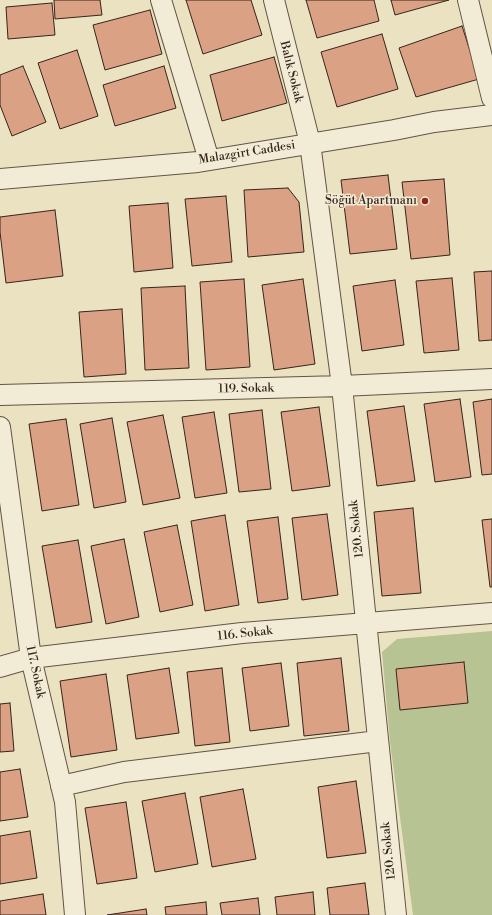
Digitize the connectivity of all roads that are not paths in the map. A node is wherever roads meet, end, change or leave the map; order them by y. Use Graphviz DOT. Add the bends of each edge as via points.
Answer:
graph roads {
  1 [pos="161,0"];
  2 [pos="274,0"];
  3 [pos="468,0"];
  4 [pos="492,98"];
  5 [pos="492,115"];
  6 [pos="310,143"];
  7 [pos="209,160"];
  8 [pos="0,179"];
  9 [pos="492,379"];
  10 [pos="342,386"];
  11 [pos="0,395"];
  12 [pos="0,427"];
  13 [pos="492,613"];
  14 [pos="366,623"];
  15 [pos="31,658"];
  16 [pos="0,667"];
  17 [pos="378,741"];
  18 [pos="61,786"];
  19 [pos="75,915"];
  20 [pos="396,915"];
  1 -- 7 [label="street"];
  2 -- 6 [label="street, Balık Sokak"];
  3 -- 4 [label="street"];
  5 -- 6 [label="street, Malazgirt Caddesi"];
  6 -- 7 [label="street, Malazgirt Caddesi"];
  6 -- 10 [label="street, 120. Sokak"];
  7 -- 8 [label="street, Malazgirt Caddesi"];
  9 -- 10 [label="street, 119. Sokak"];
  10 -- 11 [label="street, 119. Sokak"];
  10 -- 14 [label="street, 120. Sokak"];
  12 -- 15 [label="street, 117. Sokak"];
  13 -- 14 [label="street, 116. Sokak"];
  14 -- 15 [label="street, 116. Sokak" via="242,633"];
  14 -- 17 [label="street, 120. Sokak"];
  15 -- 16 [label="street, 116. Sokak"];
  15 -- 18 [label="street, 117. Sokak"];
  17 -- 18 [label="street" via="124,772"];
  17 -- 20 [label="street, 120. Sokak"];
  18 -- 19 [label="street, 117. Sokak" via="65,802"];
}
